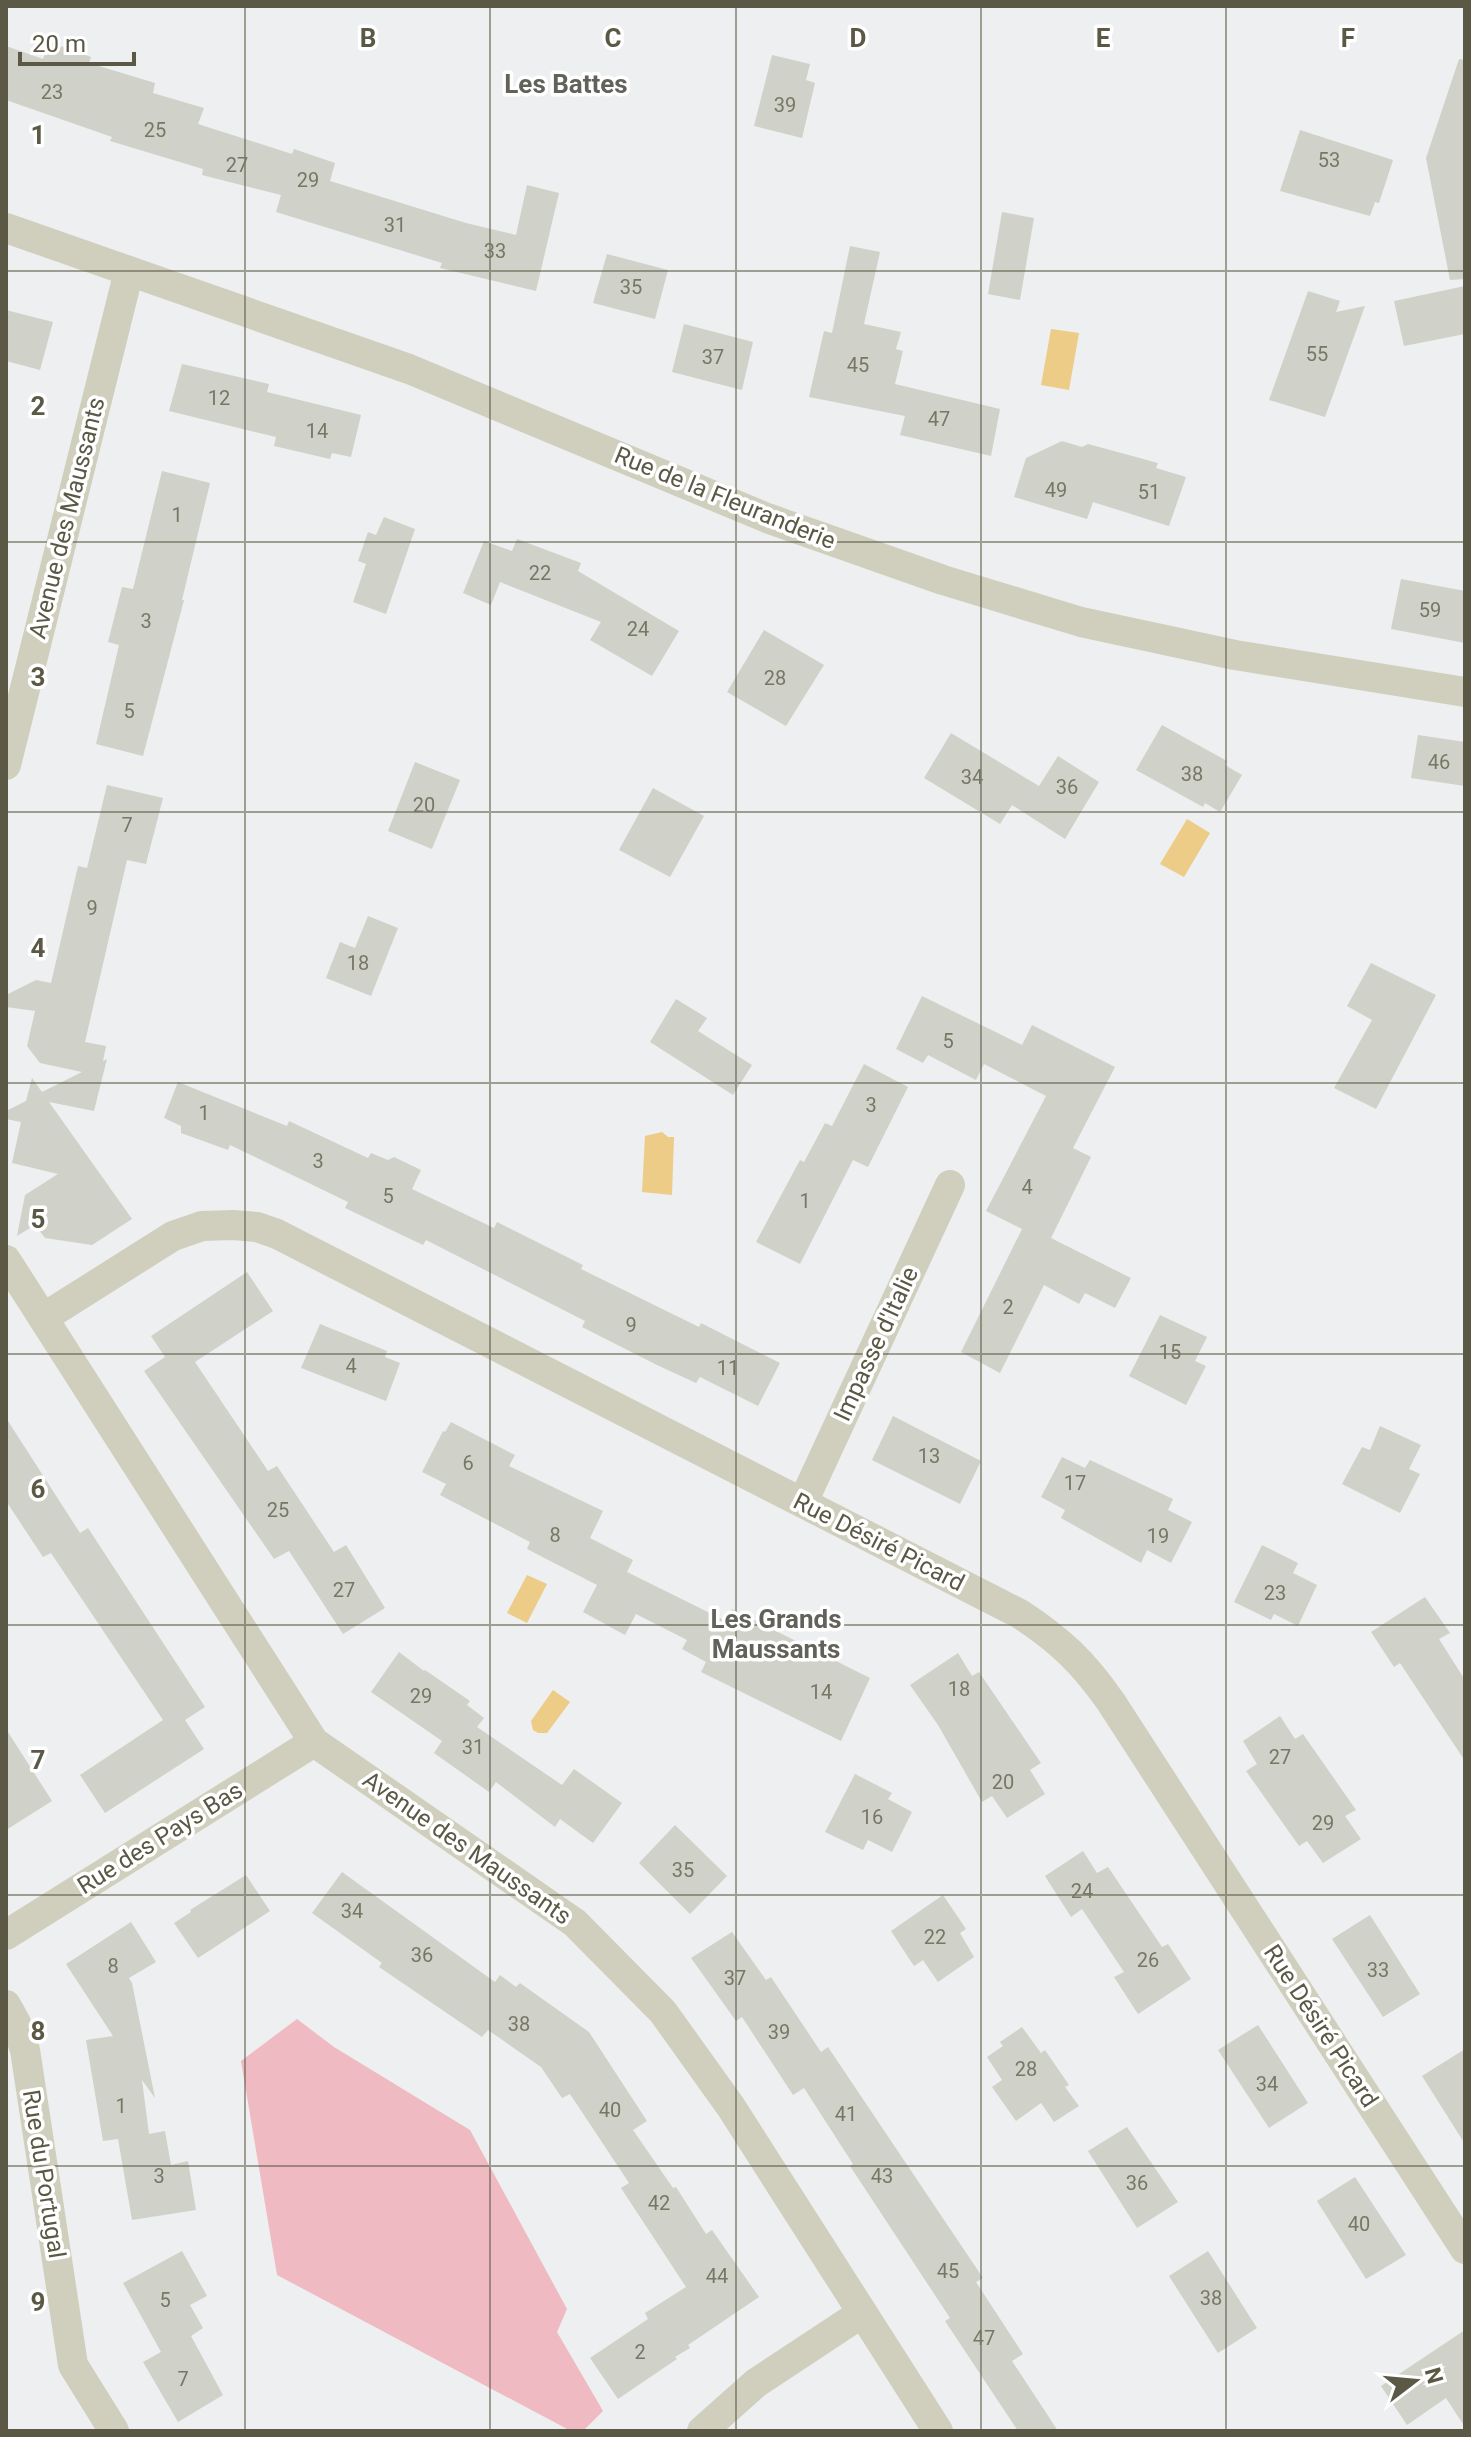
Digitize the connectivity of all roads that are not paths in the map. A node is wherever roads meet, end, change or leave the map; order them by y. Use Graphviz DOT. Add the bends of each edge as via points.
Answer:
graph roads {
  1 [pos="6,228"];
  2 [pos="129,271"];
  3 [pos="1465,692"];
  4 [pos="6,765"];
  5 [pos="950,1185"];
  6 [pos="6,1260"];
  7 [pos="43,1318"];
  8 [pos="803,1502"];
  9 [pos="314,1742"];
  10 [pos="6,1935"];
  11 [pos="6,2005"];
  12 [pos="1465,2249"];
  13 [pos="862,2313"];
  14 [pos="114,2431"];
  15 [pos="702,2431"];
  16 [pos="938,2431"];
  1 -- 2 [label="street, Rue de la Fleuranderie"];
  2 -- 3 [label="street, Rue de la Fleuranderie" via="409,369 767,518 943,580 1081,622 1235,655"];
  2 -- 4 [label="street, Avenue des Maussants"];
  5 -- 8 [label="street, Impasse d'Italie"];
  6 -- 7 [label="street, Avenue des Maussants"];
  7 -- 8 [label="street, Rue Désiré Picard" via="173,1236 202,1226 257,1227"];
  7 -- 9 [label="street, Avenue des Maussants"];
  8 -- 12 [label="street, Rue Désiré Picard" via="1020,1614 1089,1671"];
  9 -- 10 [label="street, Rue des Pays Bas"];
  9 -- 13 [label="street, Avenue des Maussants" via="575,1923 663,2012 731,2107"];
  11 -- 14 [label="street, Rue du Portugal" via="25,2050 73,2365"];
  13 -- 15 [label="street" via="756,2383"];
  13 -- 16 [label="street, Avenue des Maussants"];
}
